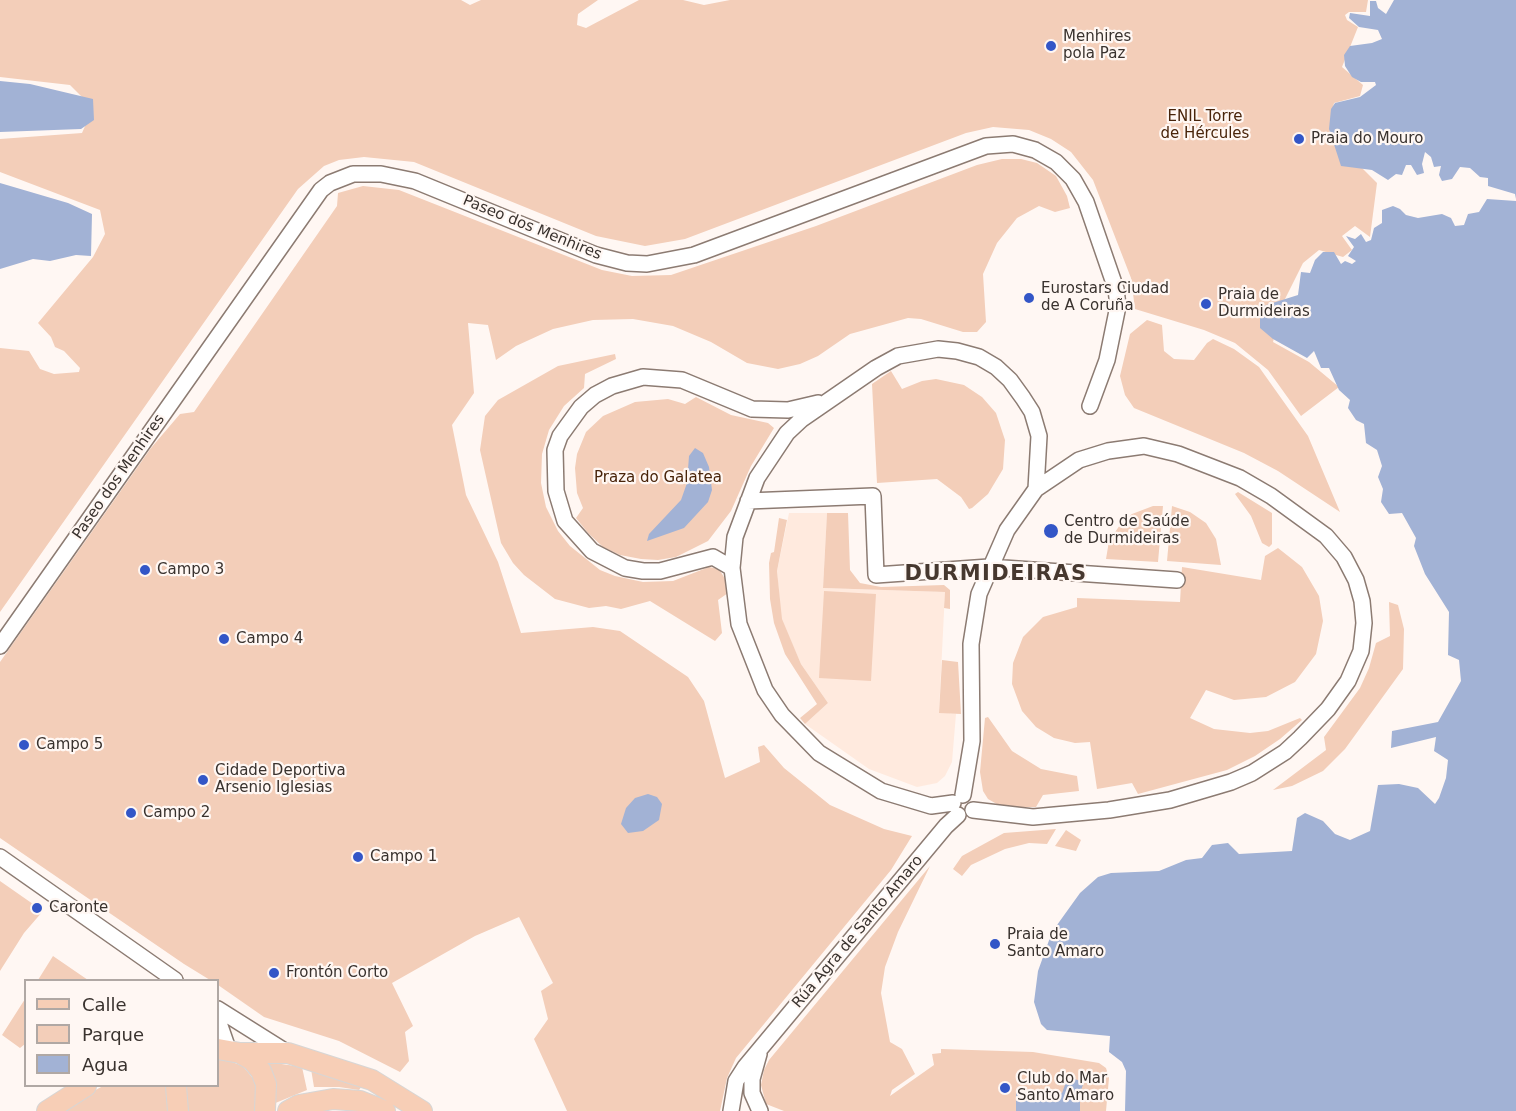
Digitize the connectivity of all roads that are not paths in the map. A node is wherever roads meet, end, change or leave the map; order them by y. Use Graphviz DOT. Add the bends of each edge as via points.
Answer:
graph roads {
  1 [pos="836,394"];
  2 [pos="1090,406"];
  3 [pos="1036,489"];
  4 [pos="748,501"];
  5 [pos="989,567"];
  6 [pos="732,568"];
  7 [pos="1177,580"];
  8 [pos="0,646"];
  9 [pos="958,804"];
  10 [pos="0,857"];
  11 [pos="172,979"];
  12 [pos="219,1010"];
  13 [pos="219,1023"];
  14 [pos="229,1050"];
  15 [pos="760,1050"];
  16 [pos="288,1053"];
  17 [pos="84,1087"];
  18 [pos="176,1087"];
  19 [pos="47,1111"];
  20 [pos="178,1111"];
  21 [pos="265,1111"];
  22 [pos="288,1111"];
  23 [pos="384,1111"];
  24 [pos="422,1111"];
  25 [pos="731,1111"];
  26 [pos="760,1111"];
  1 -- 3 [label="street" via="898,356 938,349 979,357 1010,380 1032,412 1039,436"];
  1 -- 4 [label="street" via="787,433 769,457"];
  1 -- 6 [label="street" via="813,405 770,411 735,403 682,380 643,377 595,395 580,407 560,436 555,450 556,491 565,521 592,551 625,568 643,571 660,571 713,556"];
  2 -- 8 [label="street, Paseo dos Menhires" via="1107,360 1118,306 1116,289 1086,202 1073,179 1056,162 1035,150 1013,144 986,146 694,255 647,264 596,255 415,181 381,174 353,174 321,190"];
  3 -- 5 [label="street" via="1007,530"];
  3 -- 9 [label="street" via="1079,460 1144,446 1178,454 1240,478 1326,536 1344,556 1362,601 1365,623 1361,651 1348,681 1300,738 1277,758 1231,782 1170,800 1032,817 973,810 973,799"];
  4 -- 5 [label="street" via="873,496 876,575"];
  4 -- 6 [label="street" via="735,537"];
  5 -- 7 [label="street"];
  5 -- 9 [label="street" via="979,594 971,644 972,741"];
  6 -- 9 [label="street" via="739,624 765,690 782,715 819,753 881,791 931,806"];
  9 -- 15 [label="street, Rúa Agra de Santo Amaro" via="946,826"];
  10 -- 11 [label="street"];
  12 -- 16 [label="street"];
  13 -- 14 [label="street"];
  14 -- 16 [label="main road"];
  14 -- 21 [label="main road" via="252,1060 261,1071 267,1084"];
  15 -- 25 [label="street, Rúa Agra de Santo Amaro" via="736,1081"];
  15 -- 26 [label="street, Rúa Agra de Santo Amaro" via="752,1086"];
  16 -- 24 [label="main road" via="372,1080"];
  17 -- 19 [label="main road"];
  18 -- 20 [label="main road"];
  22 -- 23 [label="main road" via="333,1099 360,1101"];
}
